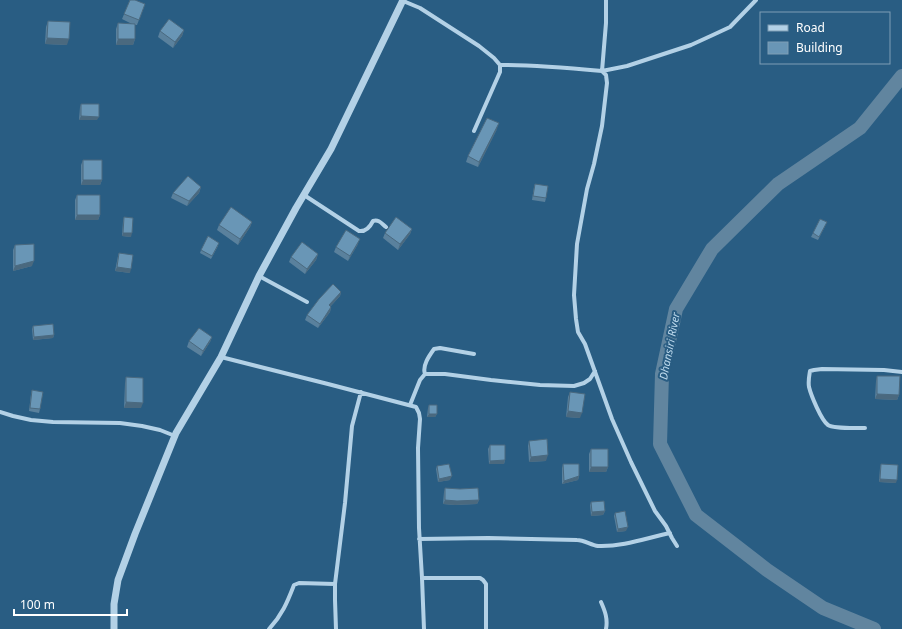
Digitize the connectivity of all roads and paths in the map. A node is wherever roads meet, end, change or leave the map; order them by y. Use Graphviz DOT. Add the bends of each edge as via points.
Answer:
graph roads {
  1 [pos="606,0"];
  2 [pos="756,0"];
  3 [pos="403,1"];
  4 [pos="500,65"];
  5 [pos="602,71"];
  6 [pos="474,131"];
  7 [pos="304,195"];
  8 [pos="386,227"];
  9 [pos="259,276"];
  10 [pos="307,302"];
  11 [pos="474,354"];
  12 [pos="221,357"];
  13 [pos="595,372"];
  14 [pos="902,372"];
  15 [pos="424,374"];
  16 [pos="361,392"];
  17 [pos="410,406"];
  18 [pos="0,412"];
  19 [pos="865,428"];
  20 [pos="175,436"];
  21 [pos="670,533"];
  22 [pos="419,539"];
  23 [pos="677,546"];
  24 [pos="422,578"];
  25 [pos="335,584"];
  26 [pos="601,602"];
  27 [pos="114,629"];
  28 [pos="269,629"];
  29 [pos="336,629"];
  30 [pos="424,629"];
  31 [pos="486,629"];
  32 [pos="606,629"];
  1 -- 5 [label="street"];
  2 -- 5 [label="street" via="730,27 715,34 634,63"];
  3 -- 4 [label="street" via="420,8 473,42"];
  3 -- 7 [label="street" via="331,149"];
  4 -- 5 [label="street"];
  4 -- 6 [label="street" via="500,72"];
  5 -- 13 [label="street" via="606,75 606,96 577,244 574,295 578,332"];
  7 -- 8 [label="street" via="359,231 365,231 372,221 376,220"];
  7 -- 9 [label="street"];
  9 -- 10 [label="street"];
  9 -- 12 [label="street"];
  11 -- 15 [label="street" via="434,349 424,367"];
  12 -- 16 [label="street"];
  12 -- 20 [label="street"];
  13 -- 15 [label="street" via="584,383 574,386"];
  13 -- 21 [label="street" via="631,462 655,511"];
  14 -- 19 [label="street" via="822,369 810,372 809,387 821,417 828,425"];
  15 -- 17 [label="street"];
  16 -- 17 [label="street"];
  16 -- 25 [label="street" via="352,426"];
  17 -- 22 [label="street" via="416,407 420,419"];
  18 -- 20 [label="street" via="31,420 142,426"];
  20 -- 27 [label="street" via="118,580 114,604"];
  21 -- 22 [label="street" via="624,544 600,546 577,540"];
  21 -- 23 [label="street"];
  22 -- 24 [label="street"];
  24 -- 30 [label="street"];
  24 -- 31 [label="street" via="484,580"];
  25 -- 28 [label="street" via="294,585 281,615"];
  25 -- 29 [label="street"];
  26 -- 32 [label="street" via="606,615"];
}
